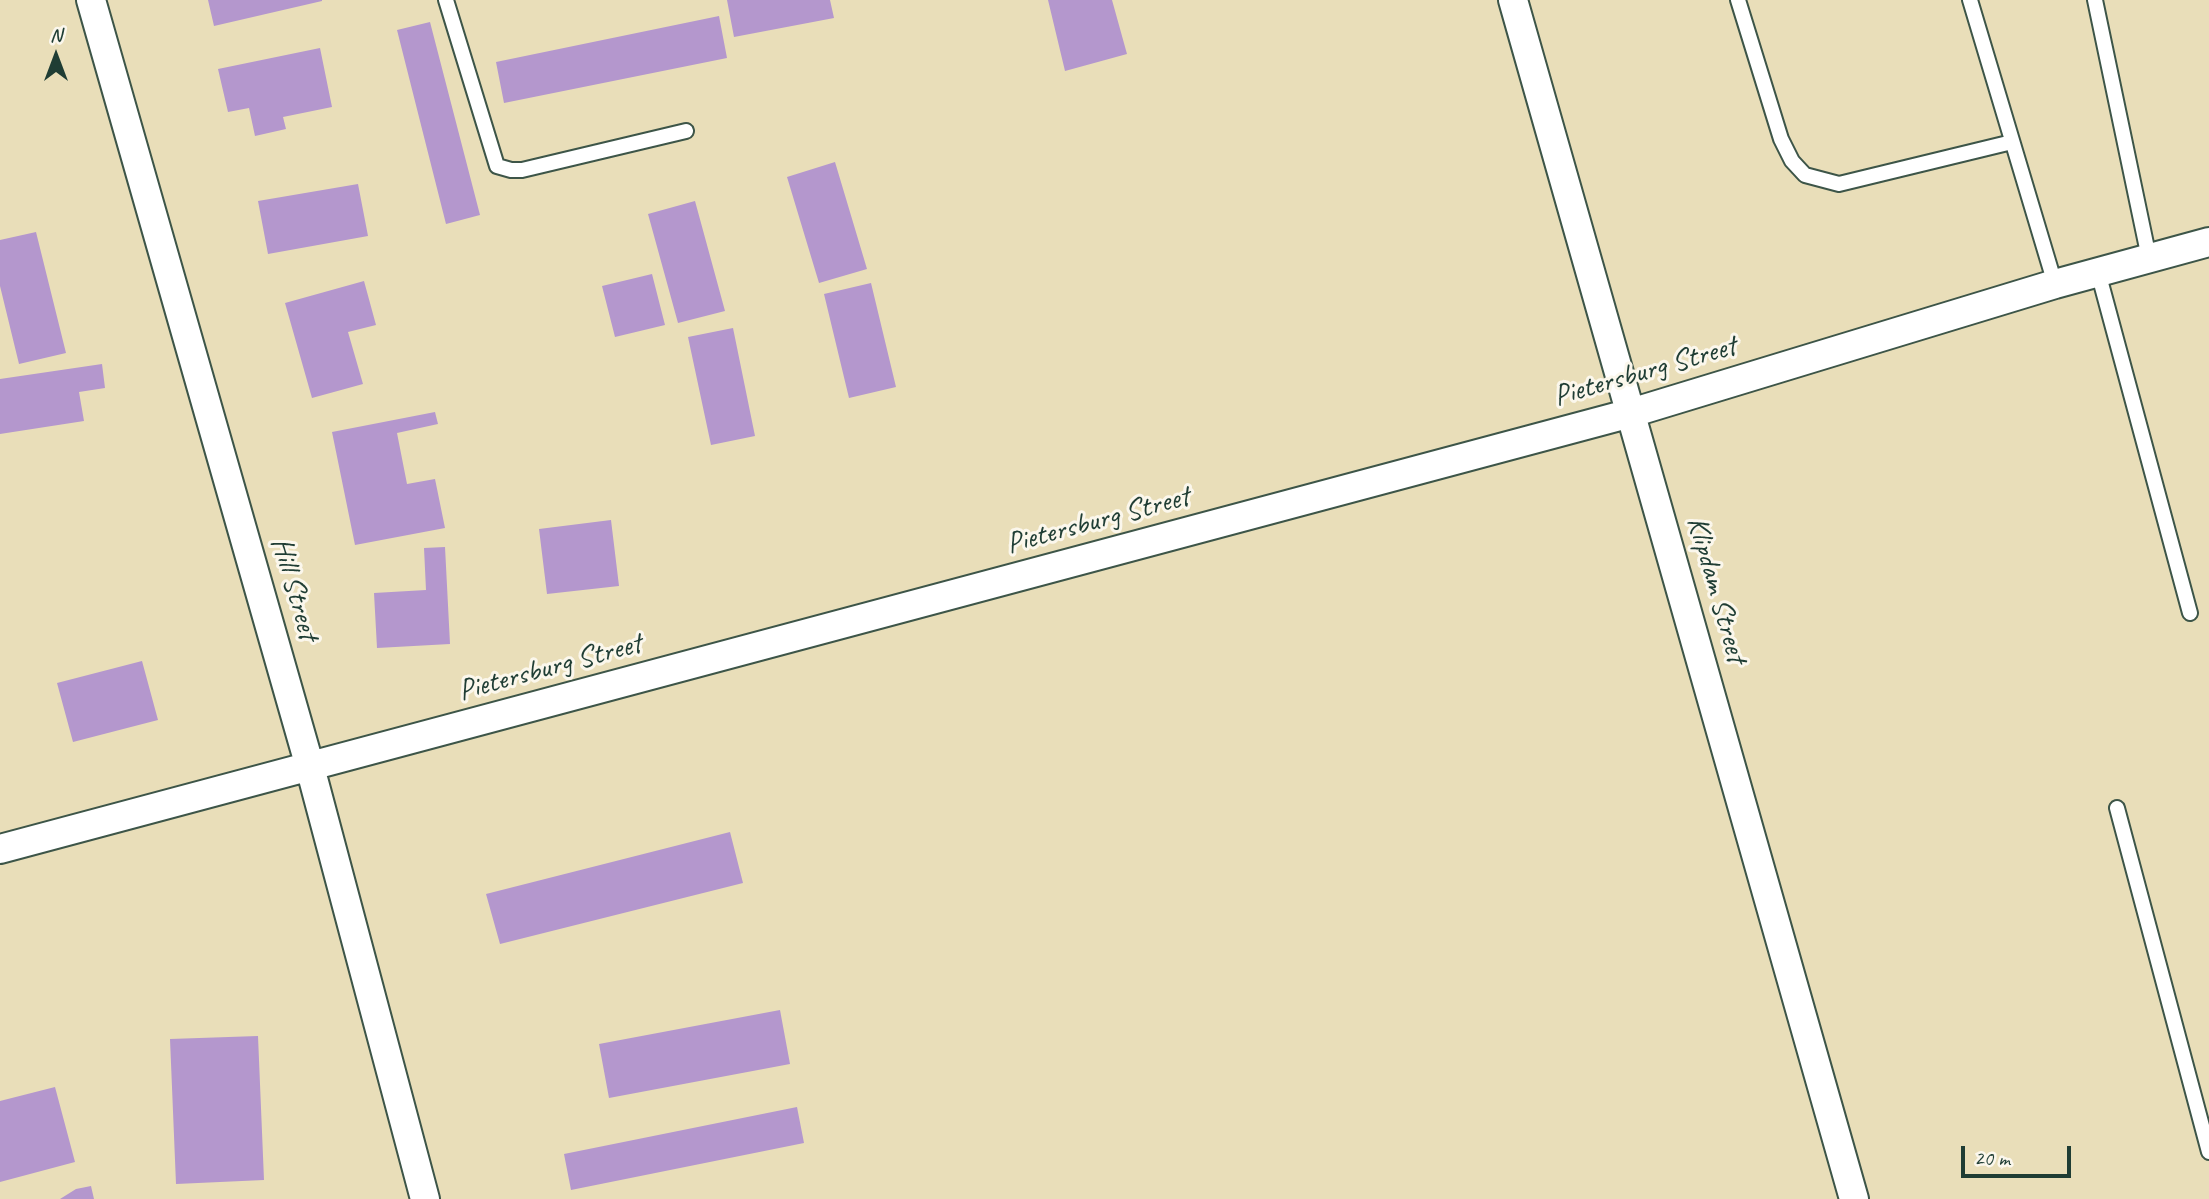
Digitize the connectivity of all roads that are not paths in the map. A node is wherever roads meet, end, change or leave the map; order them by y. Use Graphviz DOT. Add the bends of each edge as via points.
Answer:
graph roads {
  1 [pos="91,0"];
  2 [pos="446,0"];
  3 [pos="1513,0"];
  4 [pos="1738,0"];
  5 [pos="1970,0"];
  6 [pos="2095,0"];
  7 [pos="686,131"];
  8 [pos="2012,142"];
  9 [pos="2209,242"];
  10 [pos="2149,258"];
  11 [pos="2098,272"];
  12 [pos="2055,285"];
  13 [pos="1631,413"];
  14 [pos="2190,613"];
  15 [pos="310,767"];
  16 [pos="2117,808"];
  17 [pos="0,849"];
  18 [pos="2209,1152"];
  19 [pos="425,1199"];
  20 [pos="1854,1199"];
  1 -- 15 [label="street, Hill Street"];
  2 -- 7 [label="lane" via="497,166 522,170"];
  3 -- 13 [label="street, Klipdam Street"];
  4 -- 8 [label="lane" via="1781,139 1805,175 1839,184"];
  5 -- 8 [label="lane"];
  6 -- 10 [label="lane"];
  8 -- 12 [label="lane"];
  9 -- 10 [label="street, Pietersburg Street"];
  10 -- 11 [label="street, Pietersburg Street"];
  11 -- 12 [label="street, Pietersburg Street"];
  11 -- 14 [label="lane"];
  12 -- 13 [label="street, Pietersburg Street"];
  13 -- 15 [label="street, Pietersburg Street"];
  13 -- 20 [label="street, Klipdam Street"];
  15 -- 17 [label="street, Pietersburg Street"];
  15 -- 19 [label="street, Hill Street"];
  16 -- 18 [label="lane"];
}
